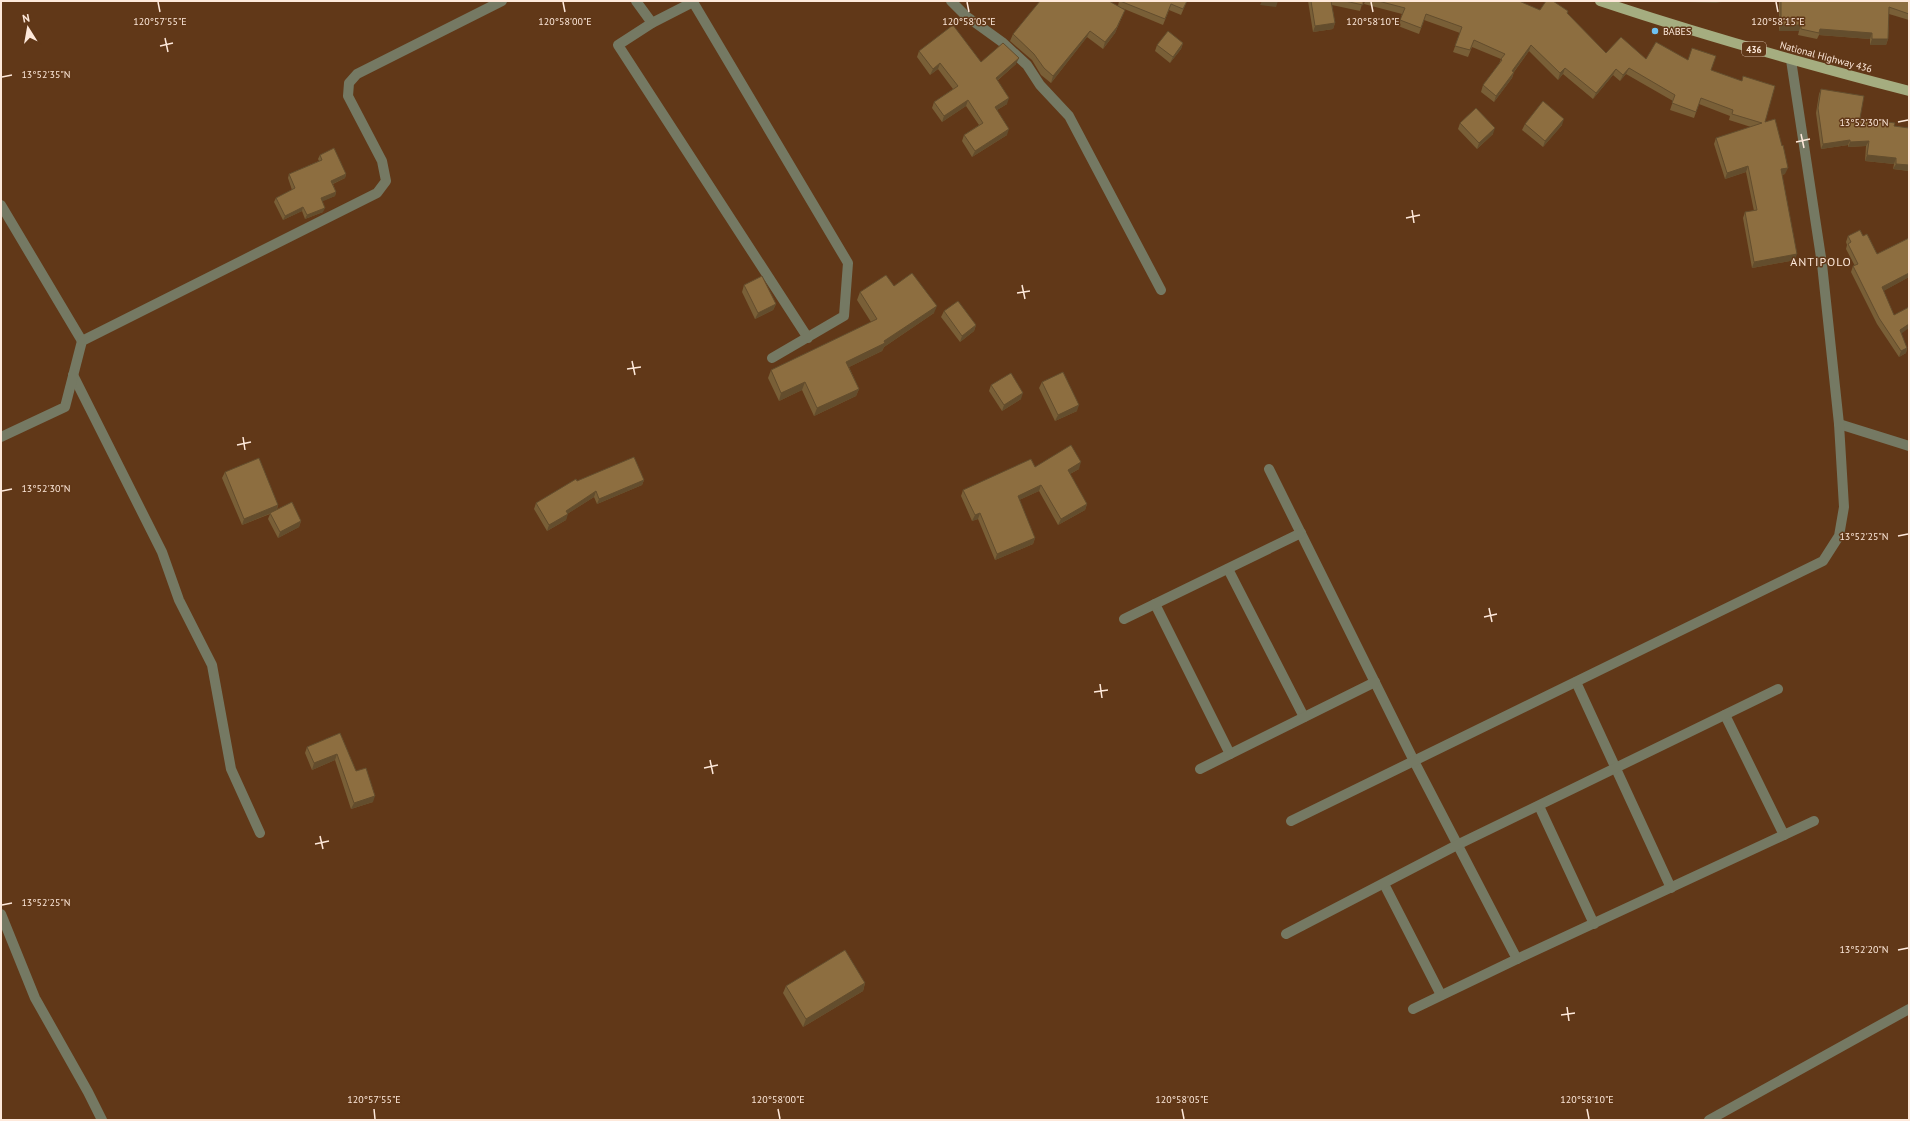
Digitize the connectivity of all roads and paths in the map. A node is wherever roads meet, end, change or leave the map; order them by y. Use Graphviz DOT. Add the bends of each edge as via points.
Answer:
graph roads {
  1 [pos="502,1"];
  2 [pos="636,1"];
  3 [pos="951,1"];
  4 [pos="1600,1"];
  5 [pos="652,23"];
  6 [pos="1791,60"];
  7 [pos="1909,91"];
  8 [pos="1,205"];
  9 [pos="1161,290"];
  10 [pos="808,338"];
  11 [pos="82,341"];
  12 [pos="772,358"];
  13 [pos="73,375"];
  14 [pos="1839,424"];
  15 [pos="1,436"];
  16 [pos="1909,446"];
  17 [pos="1269,469"];
  18 [pos="1301,533"];
  19 [pos="1228,568"];
  20 [pos="1155,604"];
  21 [pos="1124,619"];
  22 [pos="1375,682"];
  23 [pos="1576,682"];
  24 [pos="1778,689"];
  25 [pos="1725,715"];
  26 [pos="1304,717"];
  27 [pos="1230,754"];
  28 [pos="1414,761"];
  29 [pos="1616,768"];
  30 [pos="1200,770"];
  31 [pos="1538,806"];
  32 [pos="1291,821"];
  33 [pos="1814,821"];
  34 [pos="260,833"];
  35 [pos="1784,835"];
  36 [pos="1457,845"];
  37 [pos="1384,884"];
  38 [pos="1671,888"];
  39 [pos="1,914"];
  40 [pos="1594,924"];
  41 [pos="1286,934"];
  42 [pos="1517,959"];
  43 [pos="1441,995"];
  44 [pos="1413,1009"];
  45 [pos="1909,1009"];
  46 [pos="102,1120"];
  47 [pos="1708,1120"];
  1 -- 11 [label="street" via="357,74 349,83 348,96 382,161 386,181 377,194"];
  2 -- 5 [label="street"];
  3 -- 9 [label="street" via="1027,65 1040,85 1069,116"];
  4 -- 6 [label="main road, National Highway 436 / 436"];
  5 -- 10 [label="street" via="618,45"];
  5 -- 10 [label="street" via="693,2 848,263 844,316"];
  6 -- 7 [label="main road, National Highway 436 / 436"];
  6 -- 14 [label="street" via="1822,264"];
  8 -- 11 [label="street"];
  10 -- 12 [label="street"];
  11 -- 13 [label="street"];
  13 -- 15 [label="street" via="65,407"];
  13 -- 34 [label="street" via="162,552 179,600 212,665 230,769"];
  14 -- 16 [label="street"];
  14 -- 23 [label="street" via="1844,507 1839,536 1823,561"];
  17 -- 18 [label="street"];
  18 -- 19 [label="street"];
  18 -- 22 [label="street"];
  19 -- 20 [label="street"];
  19 -- 26 [label="street"];
  20 -- 21 [label="street"];
  20 -- 27 [label="street"];
  22 -- 26 [label="street"];
  22 -- 28 [label="street"];
  23 -- 28 [label="street"];
  23 -- 29 [label="street"];
  24 -- 25 [label="street"];
  25 -- 29 [label="street"];
  25 -- 35 [label="street"];
  26 -- 27 [label="street"];
  27 -- 30 [label="street"];
  28 -- 32 [label="street"];
  28 -- 36 [label="street"];
  29 -- 31 [label="street"];
  29 -- 38 [label="street"];
  31 -- 36 [label="street"];
  31 -- 40 [label="street"];
  33 -- 35 [label="street"];
  35 -- 38 [label="street"];
  36 -- 37 [label="street"];
  36 -- 42 [label="street"];
  37 -- 41 [label="street"];
  37 -- 43 [label="street"];
  38 -- 40 [label="street"];
  39 -- 46 [label="street" via="35,998"];
  40 -- 42 [label="street"];
  42 -- 43 [label="street"];
  43 -- 44 [label="street"];
  45 -- 47 [label="street"];
}
